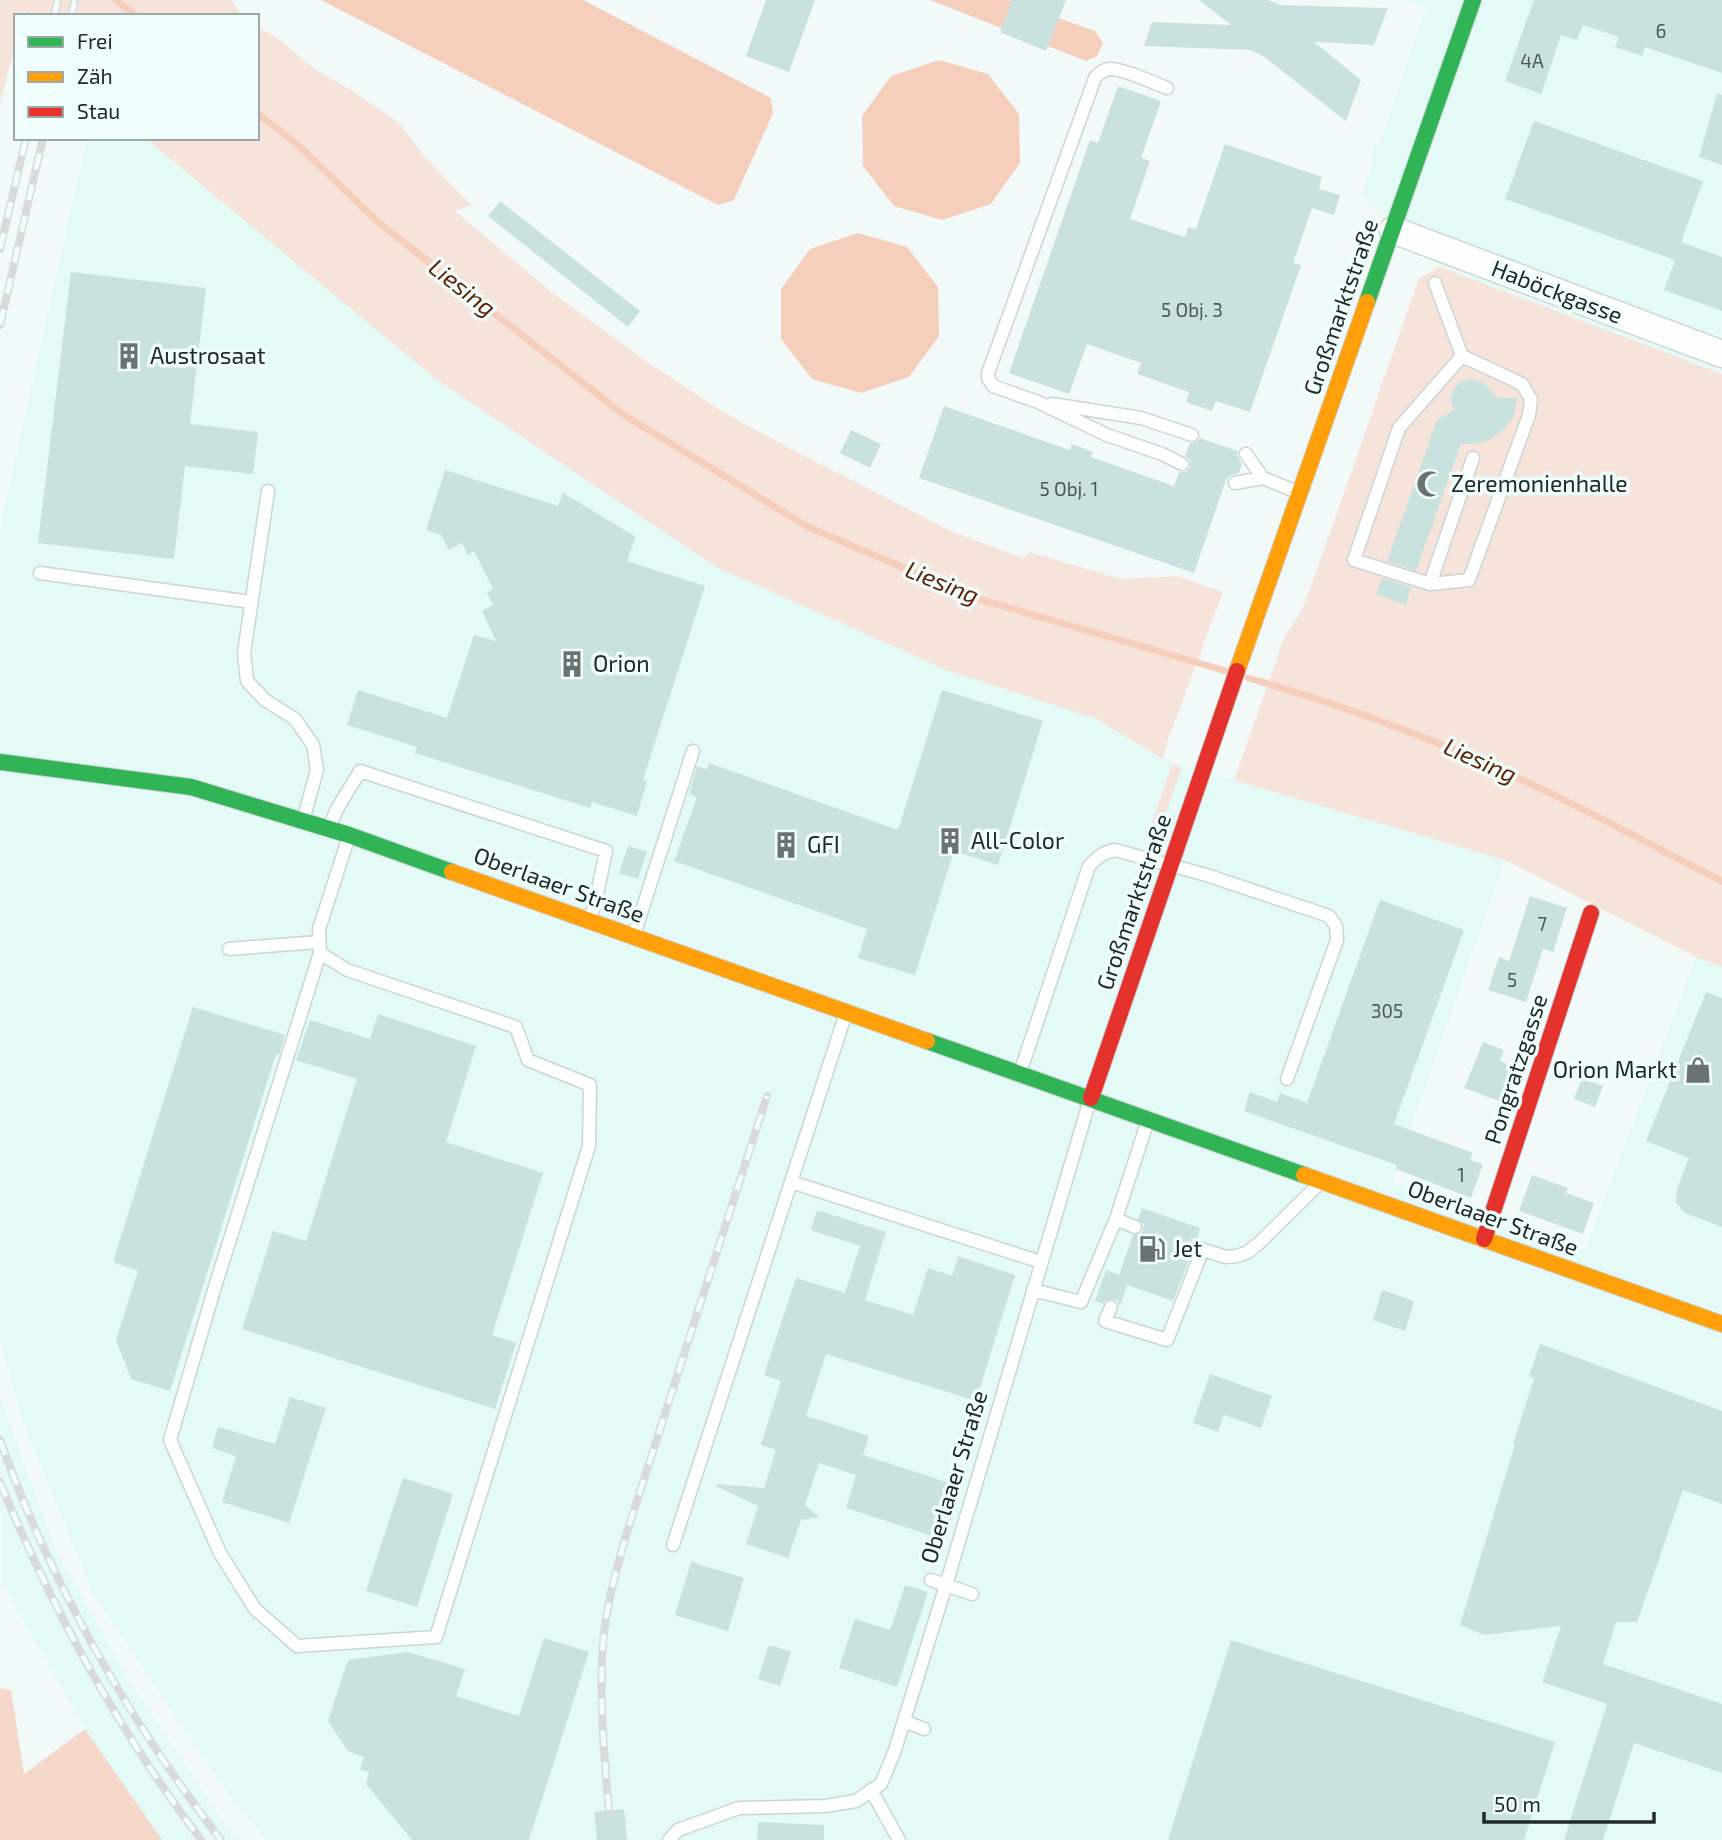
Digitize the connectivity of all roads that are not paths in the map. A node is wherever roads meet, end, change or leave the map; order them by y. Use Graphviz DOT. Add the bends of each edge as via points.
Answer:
graph roads {
  1 [pos="1472,0"];
  2 [pos="1167,88"];
  3 [pos="1393,230"];
  4 [pos="1435,283"];
  5 [pos="1722,354"];
  6 [pos="1462,356"];
  7 [pos="1038,402"];
  8 [pos="1192,435"];
  9 [pos="1246,454"];
  10 [pos="1473,458"];
  11 [pos="1182,464"];
  12 [pos="1263,478"];
  13 [pos="1236,483"];
  14 [pos="268,491"];
  15 [pos="1299,493"];
  16 [pos="40,573"];
  17 [pos="1430,584"];
  18 [pos="251,602"];
  19 [pos="694,751"];
  20 [pos="0,762"];
  21 [pos="303,821"];
  22 [pos="329,828"];
  23 [pos="349,835"];
  24 [pos="1171,866"];
  25 [pos="1591,913"];
  26 [pos="590,919"];
  27 [pos="634,935"];
  28 [pos="319,947"];
  29 [pos="229,949"];
  30 [pos="847,1011"];
  31 [pos="1020,1073"];
  32 [pos="1287,1079"];
  33 [pos="1091,1098"];
  34 [pos="1149,1119"];
  35 [pos="1322,1181"];
  36 [pos="791,1182"];
  37 [pos="1116,1219"];
  38 [pos="1135,1227"];
  39 [pos="1484,1239"];
  40 [pos="1041,1262"];
  41 [pos="1033,1290"];
  42 [pos="1111,1307"];
  43 [pos="1722,1324"];
  44 [pos="673,1545"];
  45 [pos="931,1580"];
  46 [pos="946,1585"];
  47 [pos="972,1594"];
  48 [pos="904,1721"];
  49 [pos="923,1729"];
  50 [pos="871,1790"];
  51 [pos="669,1840"];
  52 [pos="899,1840"];
  1 -- 3 [label="main road, Großmarktstraße"];
  2 -- 7 [label="lane" via="1117,69 1107,69 1095,78 988,373 993,386"];
  3 -- 5 [label="street, Haböckgasse"];
  3 -- 15 [label="main road, Großmarktstraße"];
  4 -- 6 [label="lane"];
  6 -- 17 [label="lane" via="1399,428 1354,559"];
  6 -- 17 [label="lane" via="1522,384 1531,399 1530,408 1469,580"];
  7 -- 8 [label="lane" via="1142,418"];
  7 -- 11 [label="lane"];
  9 -- 12 [label="lane"];
  10 -- 17 [label="lane"];
  12 -- 13 [label="lane"];
  12 -- 15 [label="lane"];
  14 -- 18 [label="lane"];
  15 -- 24 [label="main road, Großmarktstraße"];
  16 -- 18 [label="lane"];
  18 -- 21 [label="lane" via="244,653 247,681 265,700 295,719 313,745 317,770"];
  19 -- 27 [label="lane"];
  20 -- 21 [label="main road, Oberlaaer Straße" via="191,787"];
  21 -- 22 [label="main road, Oberlaaer Straße"];
  22 -- 23 [label="main road, Oberlaaer Straße"];
  22 -- 26 [label="lane" via="360,771 606,851"];
  23 -- 26 [label="main road, Oberlaaer Straße"];
  23 -- 28 [label="lane" via="319,929"];
  24 -- 31 [label="lane" via="1115,850 1089,866"];
  24 -- 32 [label="lane" via="1329,916 1336,926 1337,940"];
  24 -- 33 [label="main road, Großmarktstraße"];
  25 -- 39 [label="main road, Pongratzgasse"];
  26 -- 27 [label="main road, Oberlaaer Straße"];
  27 -- 30 [label="main road, Oberlaaer Straße"];
  28 -- 28 [label="lane" via="170,1440 220,1553 255,1609 298,1646 436,1637 589,1146 590,1086 528,1060 516,1027 347,970"];
  28 -- 29 [label="lane"];
  30 -- 31 [label="main road, Oberlaaer Straße"];
  30 -- 36 [label="lane"];
  31 -- 33 [label="main road, Oberlaaer Straße"];
  33 -- 34 [label="main road, Oberlaaer Straße"];
  33 -- 40 [label="lane, Oberlaaer Straße"];
  34 -- 35 [label="main road, Oberlaaer Straße"];
  34 -- 37 [label="lane"];
  35 -- 39 [label="main road, Oberlaaer Straße"];
  35 -- 42 [label="lane" via="1248,1252 1226,1257 1198,1248 1167,1340 1105,1321"];
  36 -- 40 [label="lane"];
  36 -- 44 [label="lane"];
  37 -- 38 [label="lane"];
  37 -- 41 [label="lane" via="1081,1302"];
  39 -- 43 [label="main road, Oberlaaer Straße"];
  40 -- 41 [label="lane, Oberlaaer Straße"];
  41 -- 46 [label="lane, Oberlaaer Straße"];
  45 -- 46 [label="lane"];
  46 -- 47 [label="lane"];
  46 -- 48 [label="lane, Oberlaaer Straße"];
  48 -- 49 [label="lane"];
  48 -- 50 [label="lane, Oberlaaer Straße" via="881,1784"];
  50 -- 51 [label="lane" via="856,1801 825,1806 739,1808 678,1830"];
  50 -- 52 [label="lane"];
}
